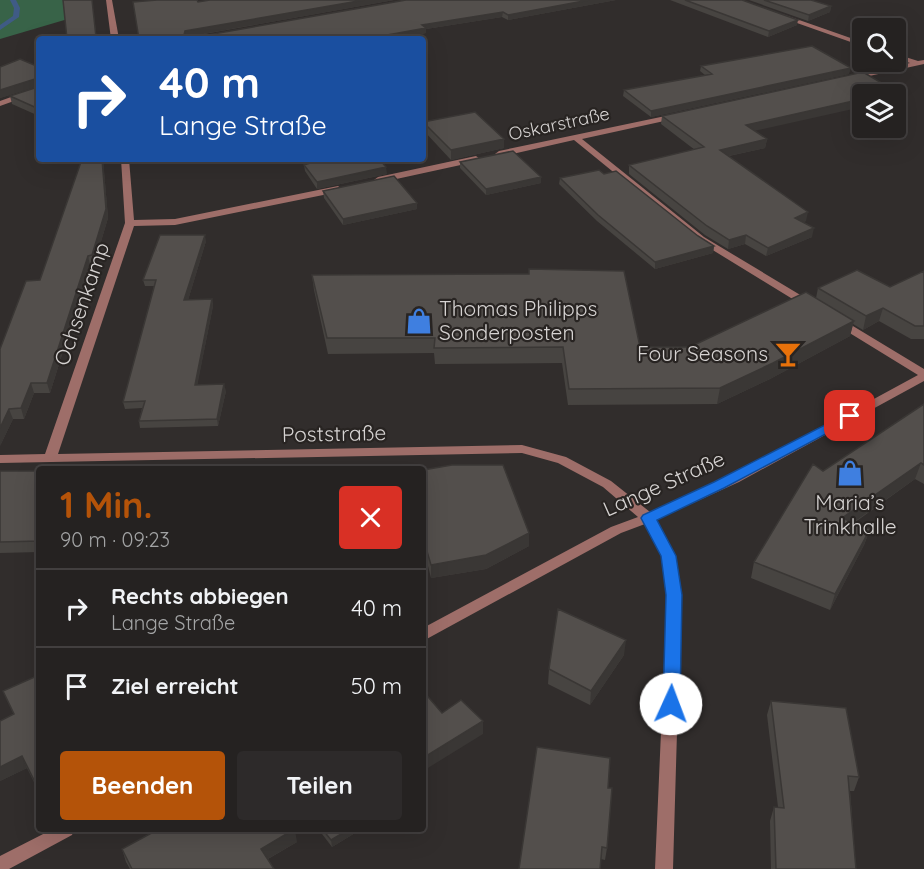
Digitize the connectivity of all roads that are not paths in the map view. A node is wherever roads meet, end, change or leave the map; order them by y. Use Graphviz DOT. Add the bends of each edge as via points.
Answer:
graph roads {
  1 [pos="109,0"];
  2 [pos="778,15"];
  3 [pos="115,36"];
  4 [pos="852,41"];
  5 [pos="906,59"];
  6 [pos="921,63"];
  7 [pos="838,81"];
  8 [pos="36,90"];
  9 [pos="0,104"];
  10 [pos="690,113"];
  11 [pos="576,138"];
  12 [pos="495,155"];
  13 [pos="483,158"];
  14 [pos="125,162"];
  15 [pos="367,183"];
  16 [pos="344,188"];
  17 [pos="129,223"];
  18 [pos="823,313"];
  19 [pos="833,319"];
  20 [pos="924,375"];
  21 [pos="50,458"];
  22 [pos="0,459"];
  23 [pos="648,518"];
  24 [pos="426,633"];
  25 [pos="62,832"];
  26 [pos="0,866"];
  27 [pos="664,869"];
  1 -- 3 [label="street"];
  2 -- 4 [label="street"];
  5 -- 6 [label="street"];
  6 -- 7 [label="street"];
  8 -- 9 [label="street"];
  10 -- 11 [label="street, Oskarstraße"];
  11 -- 12 [label="street, Oskarstraße"];
  11 -- 18 [label="street" via="701,239"];
  13 -- 15 [label="street, Oskarstraße"];
  14 -- 17 [label="street, Ochsenkamp"];
  16 -- 17 [label="street" via="175,222"];
  17 -- 21 [label="street, Ochsenkamp"];
  19 -- 20 [label="street"];
  20 -- 23 [label="street, Lange Straße" via="719,485"];
  21 -- 22 [label="street, Poststraße"];
  21 -- 23 [label="street, Poststraße" via="522,449 562,460 607,484"];
  23 -- 24 [label="street, Lange Straße" via="616,530"];
  23 -- 27 [label="street" via="668,556 674,595"];
  25 -- 26 [label="street"];
}
